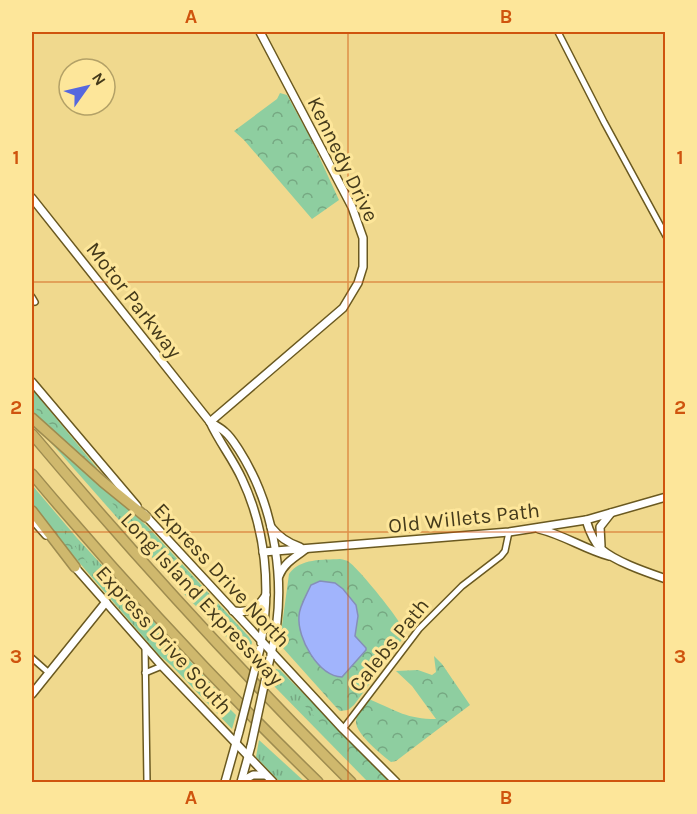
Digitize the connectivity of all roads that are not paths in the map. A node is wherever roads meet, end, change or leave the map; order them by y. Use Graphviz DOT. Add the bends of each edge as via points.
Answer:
graph roads {
  1 [pos="260,32"];
  2 [pos="558,32"];
  3 [pos="32,198"];
  4 [pos="666,236"];
  5 [pos="32,382"];
  6 [pos="32,418"];
  7 [pos="210,422"];
  8 [pos="32,434"];
  9 [pos="32,474"];
  10 [pos="666,496"];
  11 [pos="32,511"];
  12 [pos="611,513"];
  13 [pos="146,517"];
  14 [pos="32,519"];
  15 [pos="586,520"];
  16 [pos="269,524"];
  17 [pos="536,528"];
  18 [pos="509,532"];
  19 [pos="306,549"];
  20 [pos="601,549"];
  21 [pos="275,551"];
  22 [pos="263,552"];
  23 [pos="617,558"];
  24 [pos="75,567"];
  25 [pos="278,579"];
  26 [pos="666,579"];
  27 [pos="266,595"];
  28 [pos="106,602"];
  29 [pos="233,611"];
  30 [pos="145,646"];
  31 [pos="260,646"];
  32 [pos="271,655"];
  33 [pos="32,658"];
  34 [pos="162,666"];
  35 [pos="49,673"];
  36 [pos="145,673"];
  37 [pos="32,694"];
  38 [pos="343,729"];
  39 [pos="235,742"];
  40 [pos="248,756"];
  41 [pos="265,775"];
  42 [pos="242,782"];
  43 [pos="147,783"];
  44 [pos="225,783"];
  45 [pos="273,783"];
  46 [pos="318,783"];
  47 [pos="351,783"];
  48 [pos="396,783"];
  1 -- 7 [label="main road, Kennedy Drive" via="352,207 363,238 363,267 343,308"];
  2 -- 4 [label="street"];
  3 -- 7 [label="main road, Motor Parkway"];
  5 -- 13 [label="main road, Express Drive North"];
  6 -- 13 [label="highway"];
  7 -- 16 [label="main road, Motor Parkway" via="225,431 246,462"];
  7 -- 22 [label="main road, Motor Parkway" via="243,480"];
  8 -- 47 [label="highway, Long Island Expressway" via="173,596"];
  9 -- 46 [label="highway, Long Island Expressway" via="184,646"];
  10 -- 12 [label="main road, Old Willets Path"];
  11 -- 24 [label="highway"];
  12 -- 15 [label="main road, Old Willets Path"];
  12 -- 20 [label="main road" via="600,527"];
  13 -- 29 [label="main road, Express Drive North"];
  14 -- 24 [label="main road, Express Drive South"];
  15 -- 17 [label="main road, Old Willets Path"];
  15 -- 20 [label="main road"];
  16 -- 19 [label="main road" via="290,544"];
  16 -- 21 [label="main road, Motor Parkway"];
  17 -- 18 [label="main road, Old Willets Path"];
  17 -- 23 [label="main road"];
  18 -- 19 [label="main road, Old Willets Path"];
  18 -- 38 [label="street, Calebs Path" via="501,556 462,586 421,626"];
  19 -- 21 [label="main road, Old Willets Path"];
  19 -- 25 [label="main road" via="289,561"];
  20 -- 23 [label="main road"];
  21 -- 22 [label="main road, Old Willets Path"];
  21 -- 25 [label="main road, Motor Parkway"];
  22 -- 27 [label="main road, Motor Parkway"];
  23 -- 26 [label="main road"];
  24 -- 28 [label="main road, Express Drive South"];
  25 -- 32 [label="main road, Motor Parkway" via="278,621"];
  27 -- 29 [label="main road" via="249,612"];
  27 -- 31 [label="main road, Motor Parkway"];
  28 -- 30 [label="main road, Express Drive South"];
  28 -- 35 [label="main road"];
  29 -- 31 [label="main road, Express Drive North"];
  30 -- 34 [label="main road, Express Drive South"];
  30 -- 36 [label="street"];
  31 -- 32 [label="main road, Express Drive North"];
  31 -- 39 [label="main road, Motor Parkway, bridge"];
  32 -- 38 [label="main road, Express Drive North"];
  32 -- 40 [label="main road, Motor Parkway, bridge"];
  33 -- 35 [label="street"];
  34 -- 36 [label="street"];
  34 -- 39 [label="main road, Express Drive South"];
  35 -- 37 [label="main road"];
  36 -- 43 [label="street"];
  38 -- 48 [label="main road, Express Drive North"];
  39 -- 40 [label="main road, Express Drive South"];
  39 -- 44 [label="main road, Motor Parkway"];
  40 -- 41 [label="main road, Express Drive South"];
  40 -- 42 [label="main road, Motor Parkway"];
  41 -- 42 [label="main road" via="253,775"];
  41 -- 45 [label="main road, Express Drive South"];
}
